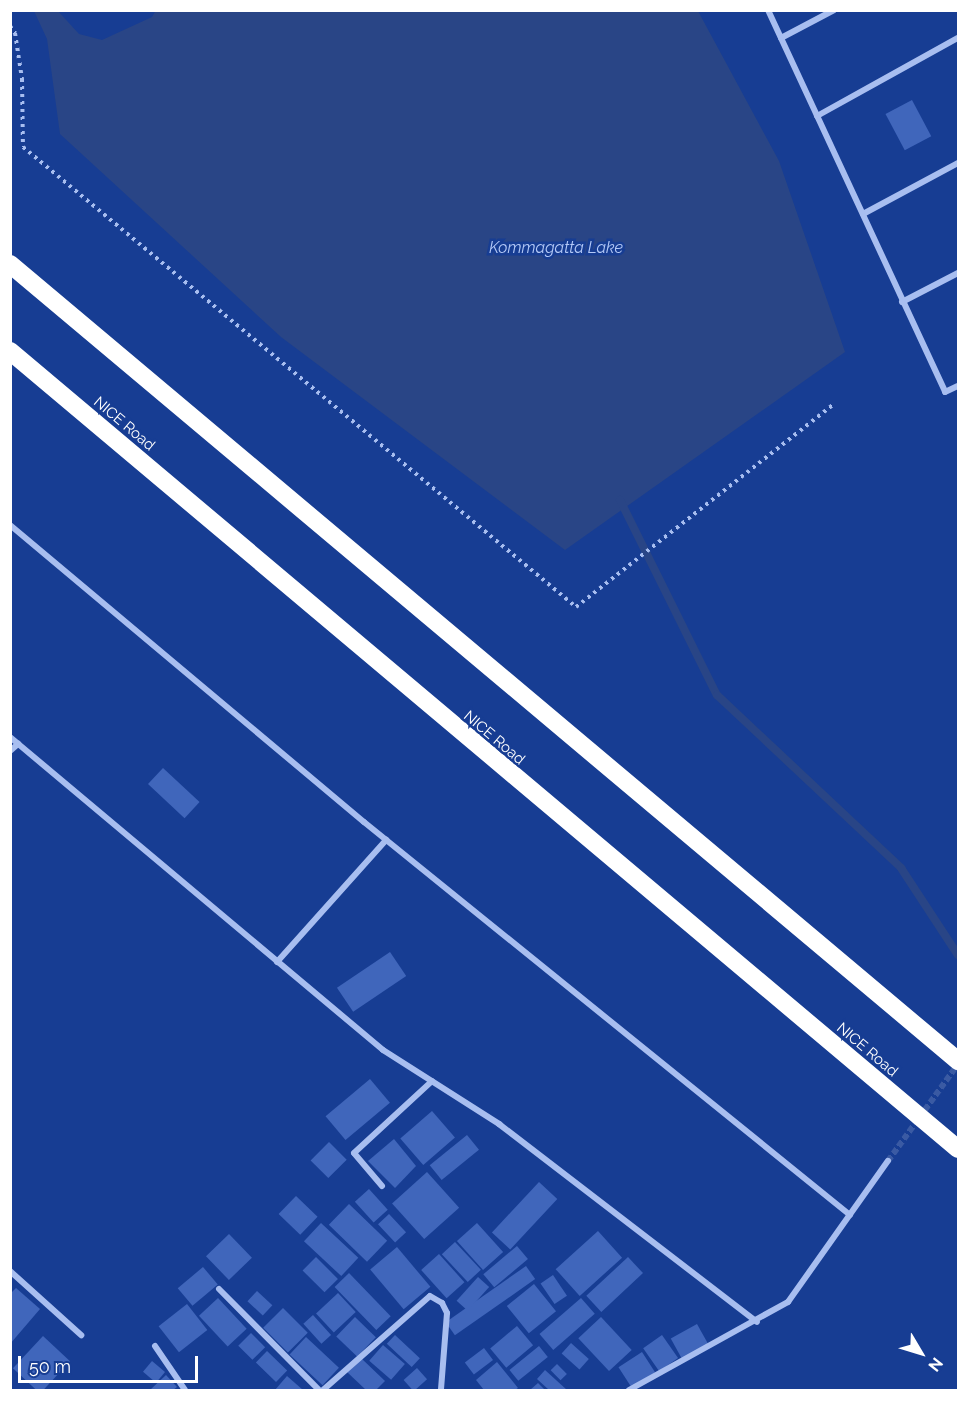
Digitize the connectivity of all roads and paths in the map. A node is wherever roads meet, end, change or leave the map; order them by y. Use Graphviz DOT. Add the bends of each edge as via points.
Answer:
graph roads {
  1 [pos="768,10"];
  2 [pos="834,10"];
  3 [pos="10,26"];
  4 [pos="781,38"];
  5 [pos="958,38"];
  6 [pos="817,116"];
  7 [pos="958,164"];
  8 [pos="863,214"];
  9 [pos="10,264"];
  10 [pos="958,273"];
  11 [pos="902,302"];
  12 [pos="10,351"];
  13 [pos="958,386"];
  14 [pos="834,404"];
  15 [pos="10,525"];
  16 [pos="10,737"];
  17 [pos="18,744"];
  18 [pos="10,751"];
  19 [pos="386,840"];
  20 [pos="277,962"];
  21 [pos="958,1061"];
  22 [pos="432,1081"];
  23 [pos="958,1149"];
  24 [pos="888,1161"];
  25 [pos="382,1186"];
  26 [pos="850,1215"];
  27 [pos="10,1271"];
  28 [pos="219,1289"];
  29 [pos="757,1322"];
  30 [pos="81,1335"];
  31 [pos="155,1346"];
  32 [pos="185,1390"];
  33 [pos="321,1390"];
  34 [pos="441,1390"];
  35 [pos="629,1390"];
  1 -- 4 [label="street"];
  2 -- 4 [label="street"];
  3 -- 14 [label="path" via="15,33 22,79 23,147 576,607"];
  4 -- 6 [label="street"];
  5 -- 6 [label="street"];
  6 -- 8 [label="street"];
  7 -- 8 [label="street"];
  8 -- 11 [label="street"];
  9 -- 21 [label="highway"];
  10 -- 11 [label="street"];
  11 -- 13 [label="street" via="945,392"];
  12 -- 23 [label="highway, NICE Road"];
  15 -- 19 [label="street"];
  16 -- 17 [label="street"];
  17 -- 18 [label="street"];
  17 -- 20 [label="street"];
  19 -- 20 [label="street"];
  19 -- 26 [label="street"];
  20 -- 22 [label="street" via="382,1050"];
  22 -- 25 [label="street" via="354,1153"];
  22 -- 29 [label="street" via="498,1124"];
  24 -- 26 [label="street"];
  26 -- 29 [label="street" via="788,1302"];
  27 -- 30 [label="street"];
  28 -- 33 [label="street"];
  29 -- 35 [label="street"];
  31 -- 32 [label="street"];
  33 -- 34 [label="street" via="430,1296 442,1303 447,1312"];
}
